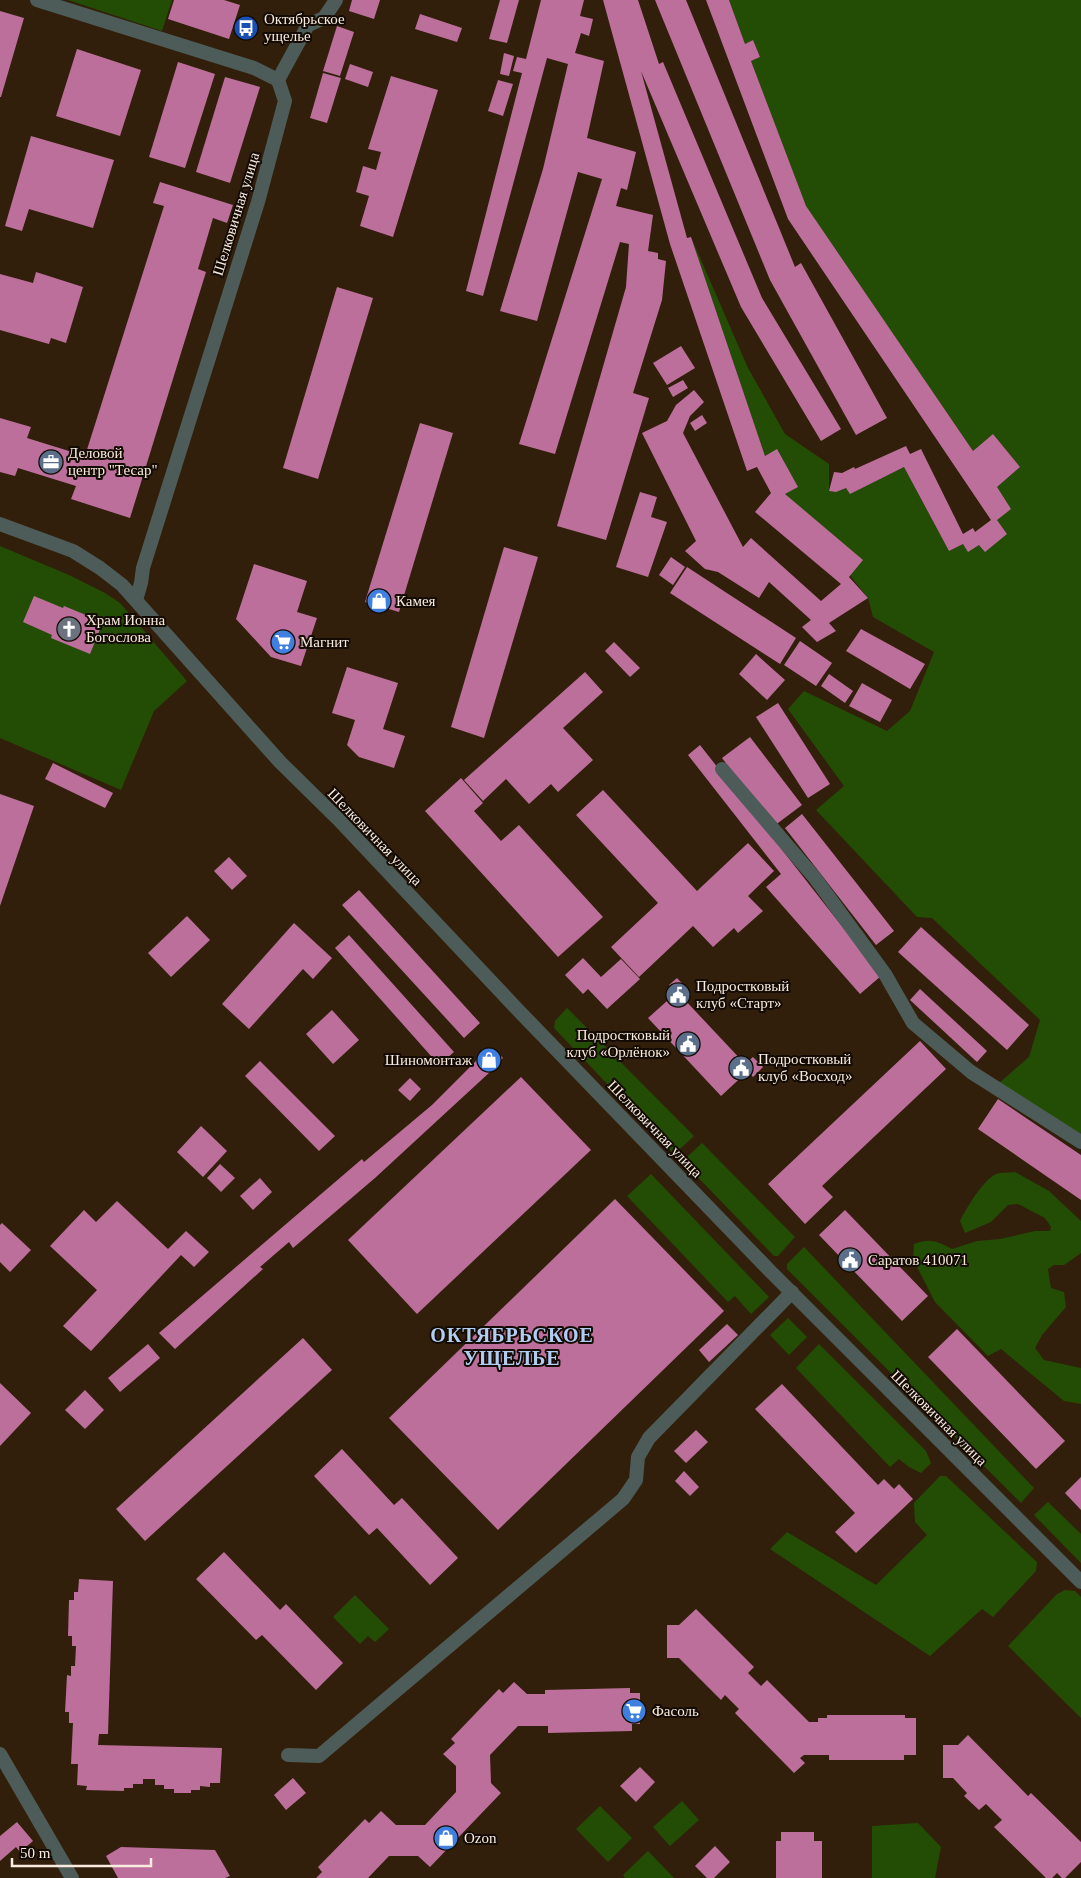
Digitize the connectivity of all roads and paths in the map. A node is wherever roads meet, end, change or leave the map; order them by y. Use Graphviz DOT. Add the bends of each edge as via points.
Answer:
graph roads {
  1 [pos="37,0"];
  2 [pos="336,0"];
  3 [pos="278,80"];
  4 [pos="0,524"];
  5 [pos="136,600"];
  6 [pos="722,769"];
  7 [pos="1081,1142"];
  8 [pos="792,1292"];
  9 [pos="1081,1582"];
  10 [pos="0,1754"];
  11 [pos="288,1755"];
  12 [pos="72,1878"];
  1 -- 3 [label="street" via="254,68"];
  2 -- 3 [label="street" via="324,18 308,25"];
  3 -- 5 [label="street, Шелковичная улица" via="285,101 258,202 142,568"];
  4 -- 5 [label="street, Шелковичная улица" via="73,551 122,585"];
  5 -- 8 [label="street, Шелковичная улица" via="280,762"];
  6 -- 7 [label="street" via="815,878 885,974 913,1024 971,1072"];
  8 -- 9 [label="street, Шелковичная улица"];
  8 -- 11 [label="street" via="649,1438 638,1457 636,1480 623,1499 319,1756"];
  10 -- 12 [label="street"];
}
